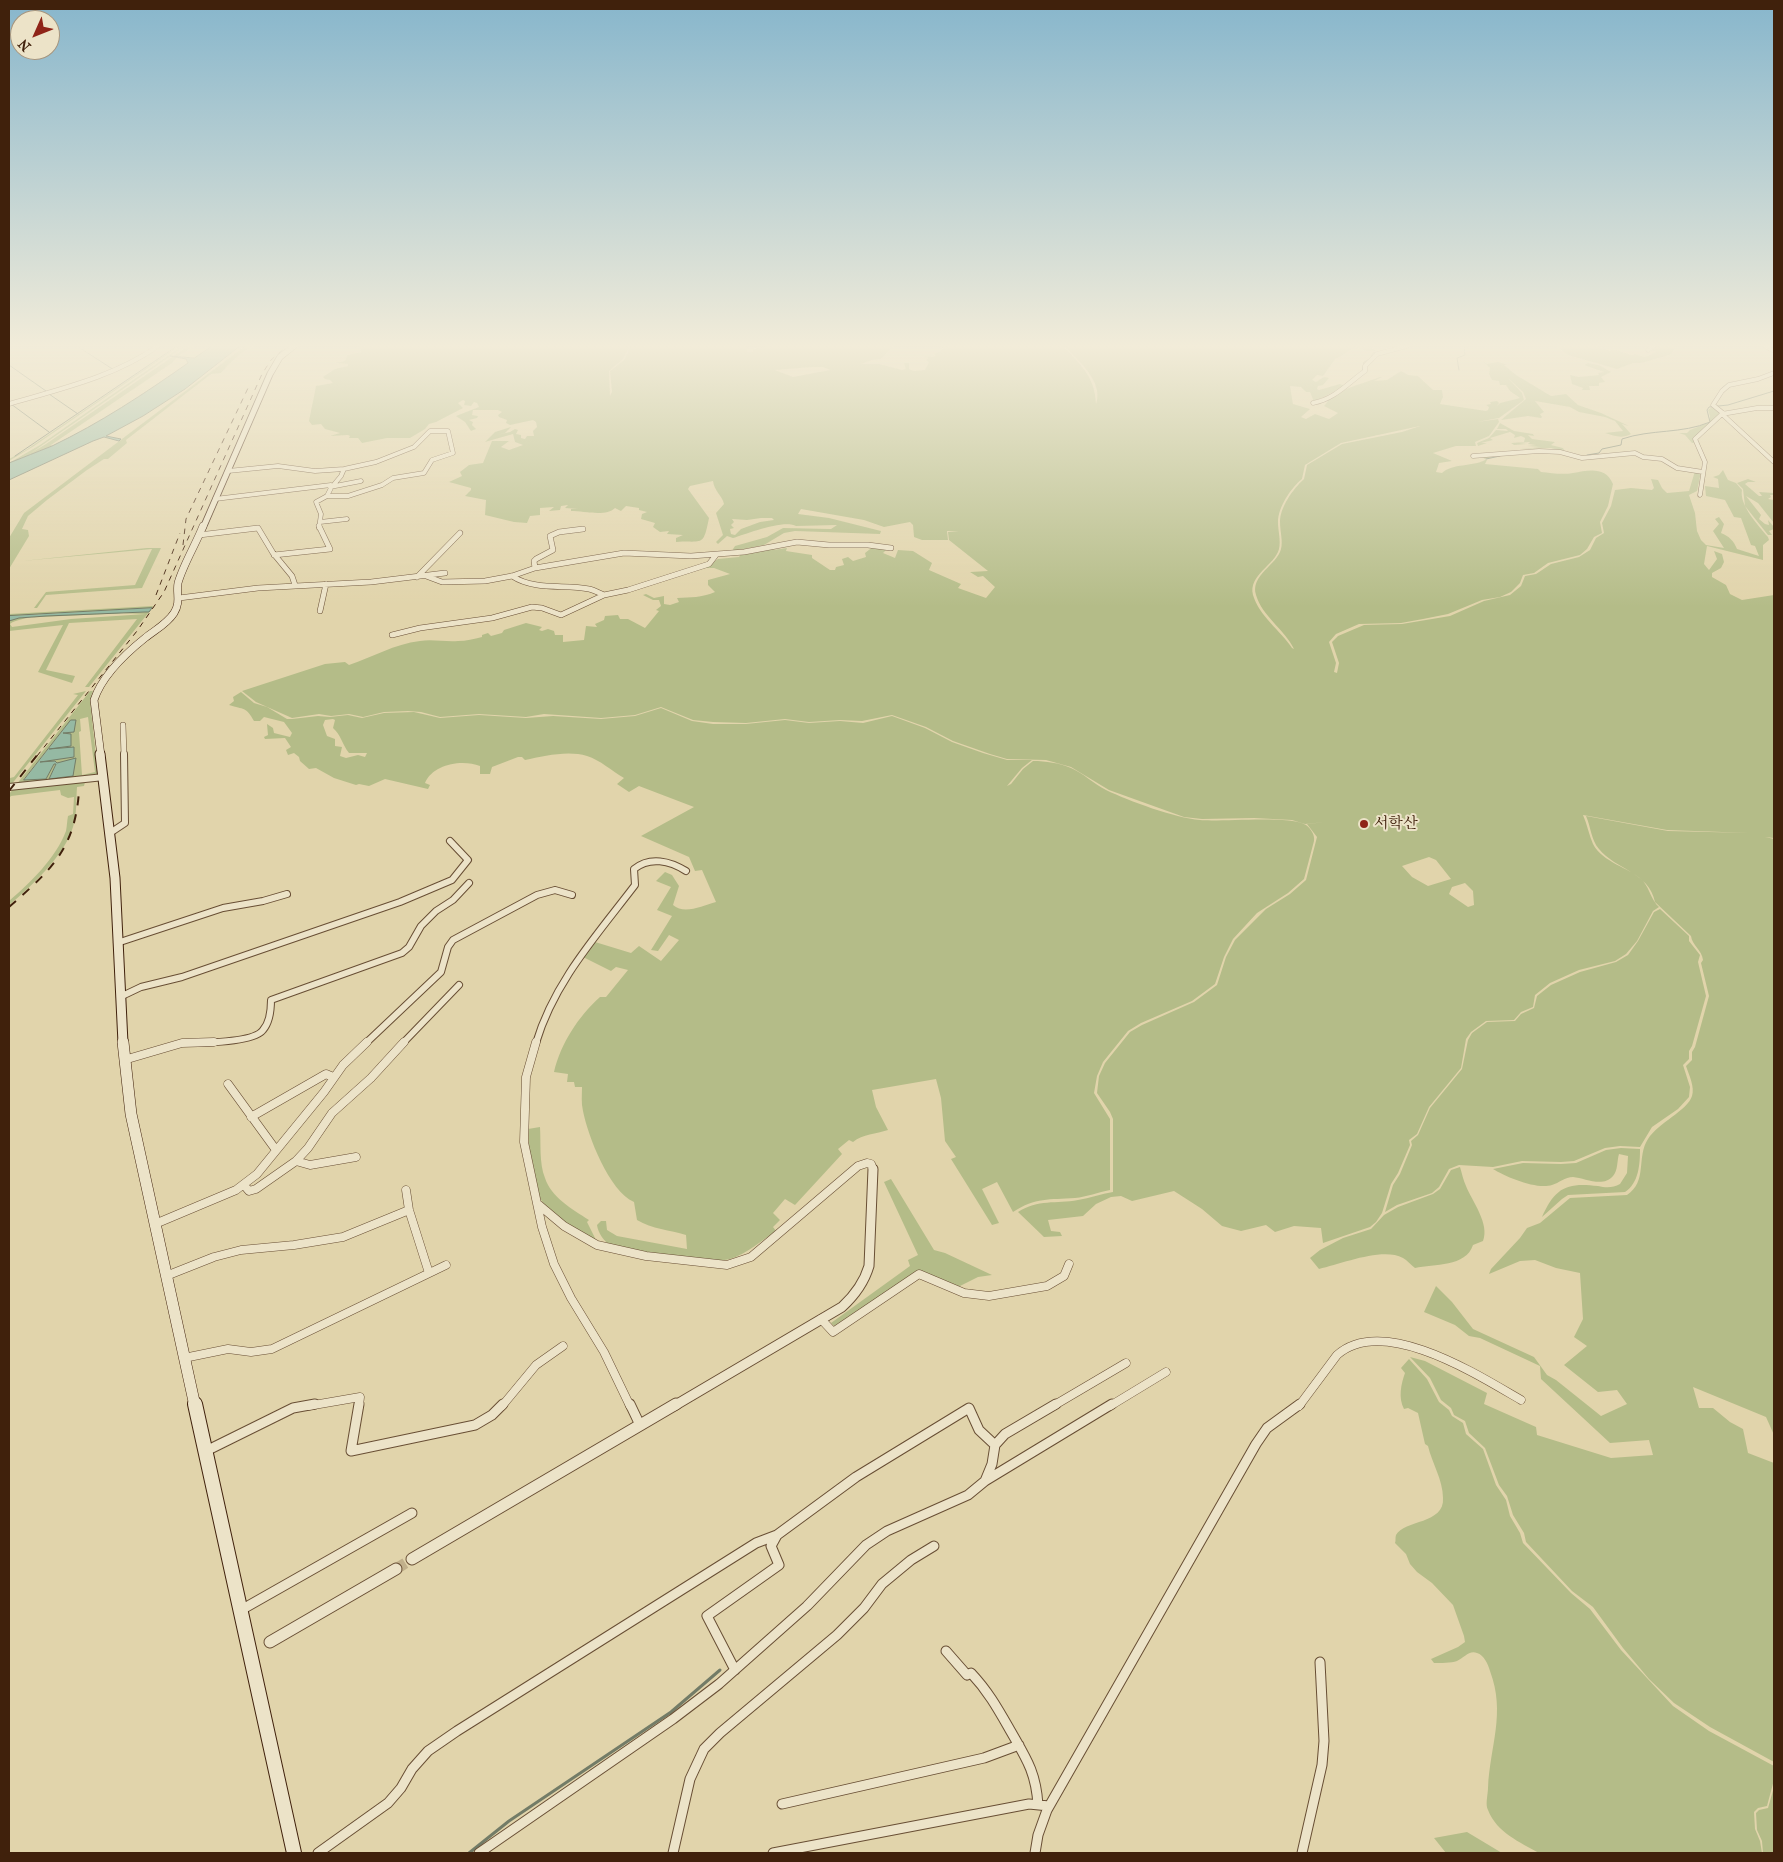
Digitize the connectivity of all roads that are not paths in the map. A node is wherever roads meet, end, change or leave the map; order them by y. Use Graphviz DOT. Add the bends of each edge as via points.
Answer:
graph roads {
  1 [pos="245,433"];
  2 [pos="431,433"];
  3 [pos="449,433"];
  4 [pos="1702,433"];
  5 [pos="1743,433"];
  6 [pos="1473,456"];
  7 [pos="1774,462"];
  8 [pos="344,469"];
  9 [pos="228,471"];
  10 [pos="1703,472"];
  11 [pos="361,481"];
  12 [pos="330,486"];
  13 [pos="1700,495"];
  14 [pos="326,496"];
  15 [pos="215,499"];
  16 [pos="347,519"];
  17 [pos="320,522"];
  18 [pos="582,529"];
  19 [pos="460,533"];
  20 [pos="199,535"];
  21 [pos="891,548"];
  22 [pos="274,555"];
  23 [pos="716,555"];
  24 [pos="535,568"];
  25 [pos="445,573"];
  26 [pos="426,576"];
  27 [pos="512,576"];
  28 [pos="417,577"];
  29 [pos="326,584"];
  30 [pos="295,585"];
  31 [pos="604,595"];
  32 [pos="179,598"];
  33 [pos="176,610"];
  34 [pos="320,611"];
  35 [pos="392,635"];
  36 [pos="123,725"];
  37 [pos="104,777"];
  38 [pos="9,787"];
  39 [pos="110,833"];
  40 [pos="450,841"];
  41 [pos="686,871"];
  42 [pos="469,882"];
  43 [pos="287,894"];
  44 [pos="572,895"];
  45 [pos="117,943"];
  46 [pos="459,985"];
  47 [pos="120,997"];
  48 [pos="124,1060"];
  49 [pos="333,1077"];
  50 [pos="228,1084"];
  51 [pos="251,1117"];
  52 [pos="276,1150"];
  53 [pos="356,1157"];
  54 [pos="296,1161"];
  55 [pos="873,1169"];
  56 [pos="244,1185"];
  57 [pos="406,1190"];
  58 [pos="539,1205"];
  59 [pos="409,1210"];
  60 [pos="155,1224"];
  61 [pos="1068,1264"];
  62 [pos="446,1265"];
  63 [pos="429,1273"];
  64 [pos="166,1276"];
  65 [pos="821,1319"];
  66 [pos="563,1346"];
  67 [pos="184,1358"];
  68 [pos="1126,1362"];
  69 [pos="1166,1372"];
  70 [pos="1520,1400"];
  71 [pos="640,1425"];
  72 [pos="995,1445"];
  73 [pos="206,1451"];
  74 [pos="985,1481"];
  75 [pos="412,1513"];
  76 [pos="777,1536"];
  77 [pos="934,1546"];
  78 [pos="412,1559"];
  79 [pos="396,1569"];
  80 [pos="241,1610"];
  81 [pos="270,1642"];
  82 [pos="946,1651"];
  83 [pos="1320,1662"];
  84 [pos="735,1670"];
  85 [pos="1019,1745"];
  86 [pos="782,1804"];
  87 [pos="1044,1805"];
  88 [pos="294,1853"];
  89 [pos="318,1853"];
  90 [pos="479,1853"];
  91 [pos="673,1853"];
  92 [pos="773,1853"];
  93 [pos="1035,1853"];
  94 [pos="1302,1853"];
  1 -- 9 [label="main road"];
  2 -- 8 [label="street" via="414,448"];
  3 -- 14 [label="street" via="453,453 432,460 428,470 420,475 393,478 348,496"];
  4 -- 10 [label="street" via="1695,439 1705,462"];
  5 -- 7 [label="street"];
  6 -- 10 [label="street" via="1540,451 1582,458 1635,453 1662,459 1677,468"];
  8 -- 9 [label="street" via="315,471 278,466"];
  8 -- 12 [label="street" via="342,476"];
  9 -- 15 [label="main road"];
  10 -- 13 [label="street"];
  11 -- 12 [label="street"];
  12 -- 14 [label="street"];
  12 -- 15 [label="street"];
  14 -- 17 [label="street" via="316,502 321,514"];
  15 -- 20 [label="main road"];
  16 -- 17 [label="street"];
  17 -- 22 [label="street" via="319,529 329,550"];
  18 -- 24 [label="street" via="550,536 554,550 536,558"];
  19 -- 28 [label="street"];
  20 -- 22 [label="street" via="258,528"];
  20 -- 32 [label="main road" via="178,584"];
  21 -- 23 [label="street" via="797,542"];
  22 -- 30 [label="street" via="288,570"];
  23 -- 24 [label="street" via="624,553"];
  23 -- 31 [label="street" via="709,564"];
  24 -- 27 [label="street"];
  25 -- 26 [label="street"];
  26 -- 27 [label="street" via="442,582 464,582"];
  26 -- 28 [label="street"];
  27 -- 31 [label="street" via="555,588 590,589"];
  28 -- 29 [label="street"];
  29 -- 30 [label="street"];
  29 -- 34 [label="street"];
  30 -- 32 [label="street"];
  31 -- 35 [label="street" via="562,615 528,607 460,625 437,625"];
  32 -- 33 [label="main road"];
  33 -- 37 [label="main road" via="167,622 139,643 97,690 94,704"];
  36 -- 39 [label="street" via="125,822"];
  37 -- 38 [label="street"];
  37 -- 39 [label="main road"];
  39 -- 45 [label="main road"];
  40 -- 47 [label="street" via="468,860 450,881 354,919 182,978 141,987"];
  41 -- 58 [label="street" via="680,866 652,860 638,864 634,869 635,885 566,976 546,1012 524,1092 524,1142"];
  42 -- 48 [label="street" via="421,926 409,947 402,952 271,1000 271,1012 263,1031 258,1034 242,1039 182,1043"];
  43 -- 45 [label="street" via="223,908"];
  44 -- 49 [label="street" via="555,890 537,895 453,940 441,972 358,1049"];
  45 -- 47 [label="main road"];
  46 -- 54 [label="street" via="371,1078 332,1113"];
  47 -- 48 [label="main road"];
  48 -- 60 [label="main road" via="130,1114"];
  49 -- 51 [label="street" via="326,1074"];
  49 -- 52 [label="street"];
  50 -- 51 [label="street"];
  51 -- 52 [label="street"];
  52 -- 56 [label="street"];
  53 -- 54 [label="street" via="310,1165"];
  54 -- 56 [label="street" via="256,1189 249,1191"];
  55 -- 58 [label="street" via="866,1163 858,1166 751,1257 727,1265 682,1262 597,1245 564,1226"];
  55 -- 65 [label="street" via="866,1280 842,1307"];
  56 -- 60 [label="street"];
  57 -- 59 [label="street"];
  58 -- 71 [label="street" via="548,1246 561,1280 604,1352"];
  59 -- 63 [label="street"];
  59 -- 64 [label="street" via="343,1237 294,1246 241,1250"];
  60 -- 64 [label="main road"];
  61 -- 65 [label="street" via="1064,1276 1047,1286 989,1296 964,1293 919,1274 833,1332"];
  62 -- 63 [label="street"];
  63 -- 67 [label="street" via="272,1349 251,1352 228,1349"];
  64 -- 67 [label="main road"];
  65 -- 71 [label="street"];
  66 -- 73 [label="street" via="530,1371 499,1411 475,1425 351,1451 360,1397 294,1408"];
  67 -- 73 [label="main road"];
  68 -- 72 [label="street" via="1013,1428"];
  69 -- 74 [label="street"];
  70 -- 87 [label="street" via="1464,1368 1409,1347 1373,1341 1345,1348 1300,1404 1266,1429 1256,1444"];
  71 -- 78 [label="street"];
  72 -- 74 [label="street"];
  72 -- 76 [label="street" via="980,1430 969,1408 856,1477"];
  73 -- 80 [label="main road"];
  74 -- 84 [label="street" via="968,1495 887,1531 866,1545 807,1606"];
  75 -- 80 [label="street"];
  76 -- 84 [label="street" via="771,1546 780,1566 707,1616"];
  76 -- 89 [label="street" via="756,1543 428,1751 388,1803"];
  77 -- 91 [label="street" via="882,1584 837,1635 704,1748 690,1779"];
  79 -- 81 [label="street"];
  80 -- 88 [label="main road"];
  82 -- 85 [label="street" via="967,1675 971,1673 988,1691"];
  83 -- 94 [label="street" via="1322,1765"];
  84 -- 90 [label="street" via="673,1719"];
  85 -- 86 [label="street" via="984,1758"];
  85 -- 87 [label="street" via="1025,1751"];
  87 -- 92 [label="street" via="1029,1804"];
  87 -- 93 [label="street"];
}
